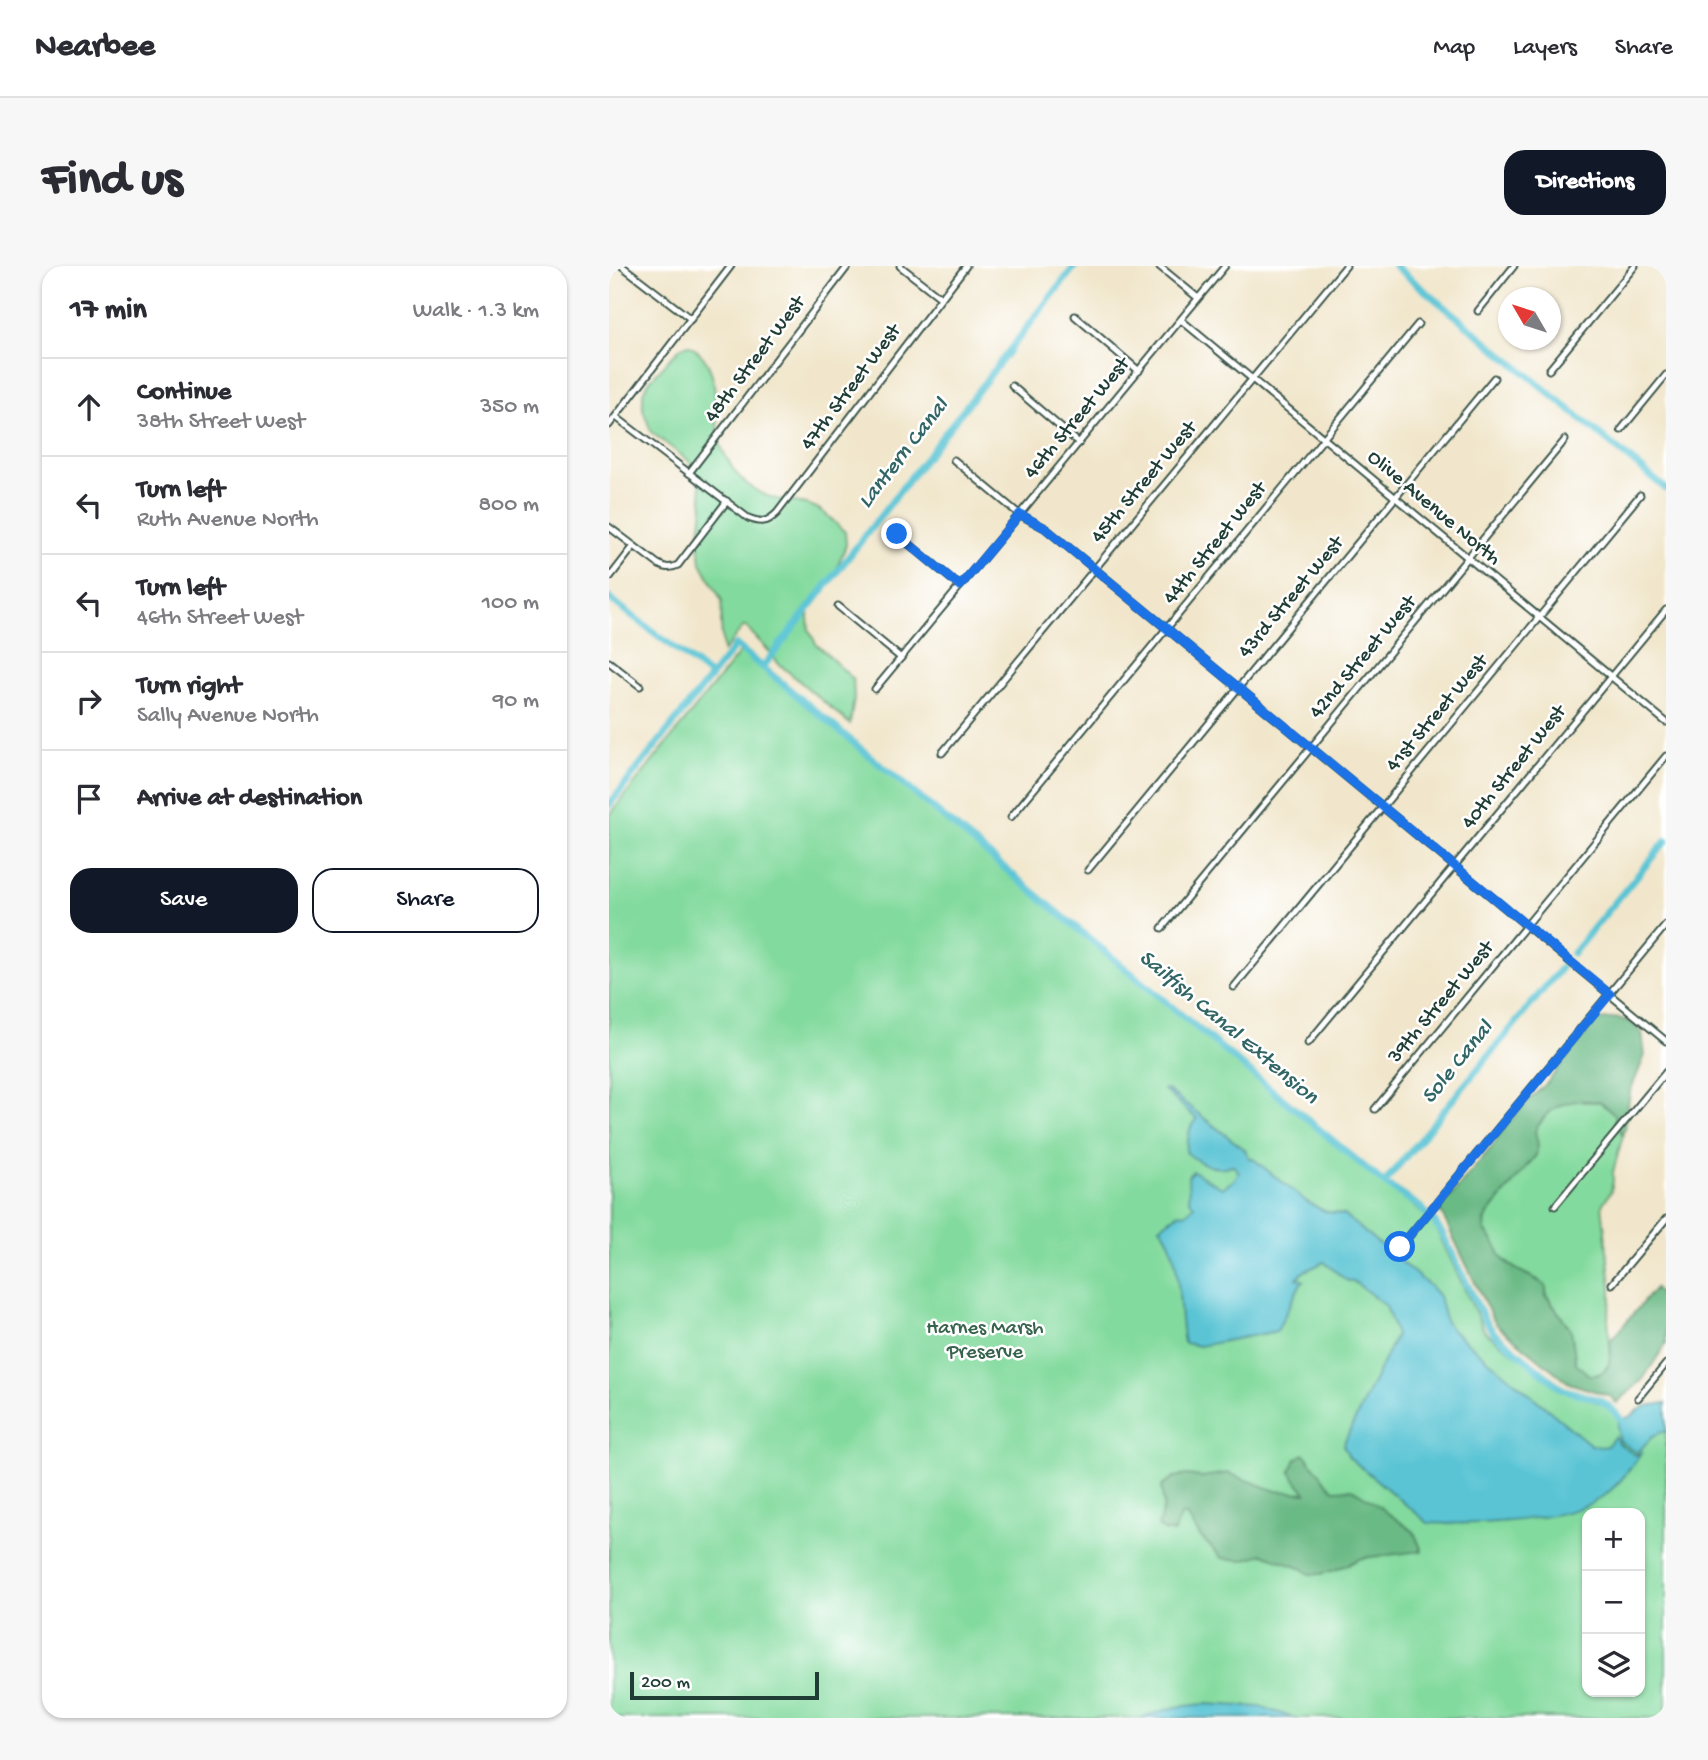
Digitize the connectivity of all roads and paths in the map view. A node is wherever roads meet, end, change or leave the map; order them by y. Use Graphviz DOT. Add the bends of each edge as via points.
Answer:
graph roads {
  1 [pos="614,266"];
  2 [pos="622,266"];
  3 [pos="731,266"];
  4 [pos="848,266"];
  5 [pos="900,266"];
  6 [pos="966,266"];
  7 [pos="1159,266"];
  8 [pos="1225,266"];
  9 [pos="1346,266"];
  10 [pos="1514,266"];
  11 [pos="1635,266"];
  12 [pos="609,273"];
  13 [pos="941,298"];
  14 [pos="1198,298"];
  15 [pos="1478,311"];
  16 [pos="1075,316"];
  17 [pos="691,319"];
  18 [pos="1181,320"];
  19 [pos="1418,324"];
  20 [pos="1549,370"];
  21 [pos="1139,371"];
  22 [pos="1666,375"];
  23 [pos="1495,378"];
  24 [pos="1251,379"];
  25 [pos="1012,386"];
  26 [pos="616,417"];
  27 [pos="609,425"];
  28 [pos="1621,430"];
  29 [pos="1324,438"];
  30 [pos="1565,440"];
  31 [pos="1079,443"];
  32 [pos="954,460"];
  33 [pos="689,473"];
  34 [pos="1640,495"];
  35 [pos="1395,498"];
  36 [pos="727,502"];
  37 [pos="1020,514"];
  38 [pos="609,527"];
  39 [pos="897,534"];
  40 [pos="634,546"];
  41 [pos="1467,558"];
  42 [pos="1094,570"];
  43 [pos="610,577"];
  44 [pos="960,586"];
  45 [pos="838,606"];
  46 [pos="1666,610"];
  47 [pos="1539,617"];
  48 [pos="1167,629"];
  49 [pos="901,658"];
  50 [pos="609,662"];
  51 [pos="1611,676"];
  52 [pos="641,686"];
  53 [pos="875,689"];
  54 [pos="1238,689"];
  55 [pos="1666,722"];
  56 [pos="1310,748"];
  57 [pos="942,753"];
  58 [pos="1666,756"];
  59 [pos="1383,807"];
  60 [pos="1011,817"];
  61 [pos="1455,866"];
  62 [pos="1088,870"];
  63 [pos="1666,925"];
  64 [pos="1526,926"];
  65 [pos="1162,928"];
  66 [pos="1234,987"];
  67 [pos="1610,994"];
  68 [pos="1666,1041"];
  69 [pos="1308,1043"];
  70 [pos="1666,1072"];
  71 [pos="1375,1109"];
  72 [pos="1555,1206"];
  73 [pos="1666,1219"];
  74 [pos="1400,1247"];
  75 [pos="1612,1284"];
  76 [pos="1666,1364"];
  77 [pos="1638,1398"];
  1 -- 12 [label="street"];
  2 -- 17 [label="street"];
  3 -- 17 [label="street"];
  4 -- 33 [label="street, 48th Street West"];
  5 -- 13 [label="street"];
  6 -- 13 [label="street, 47th Street West"];
  7 -- 14 [label="street"];
  8 -- 14 [label="street, 46th Street West"];
  9 -- 24 [label="street, 45th Street West"];
  10 -- 15 [label="street"];
  11 -- 20 [label="street"];
  13 -- 36 [label="street, 47th Street West" via="776,513 758,522"];
  14 -- 18 [label="street, 46th Street West"];
  16 -- 21 [label="street"];
  17 -- 26 [label="street"];
  18 -- 21 [label="street, 46th Street West"];
  18 -- 24 [label="street, Olive Avenue North"];
  19 -- 29 [label="street, 44th Street West"];
  21 -- 31 [label="street, 46th Street West"];
  22 -- 28 [label="street"];
  23 -- 35 [label="street, 43rd Street West"];
  24 -- 29 [label="street, Olive Avenue North"];
  24 -- 42 [label="street, 45th Street West"];
  25 -- 31 [label="street"];
  26 -- 27 [label="street"];
  26 -- 33 [label="street"];
  29 -- 35 [label="street, Olive Avenue North"];
  29 -- 48 [label="street, 44th Street West"];
  30 -- 41 [label="street, 42nd Street West"];
  31 -- 37 [label="street, 46th Street West"];
  32 -- 37 [label="street"];
  33 -- 36 [label="street"];
  34 -- 47 [label="street, 41st Street West"];
  35 -- 41 [label="street, Olive Avenue North"];
  35 -- 54 [label="street, 43rd Street West"];
  36 -- 40 [label="street" via="678,565 664,568"];
  37 -- 42 [label="street" via="1045,528"];
  37 -- 44 [label="street, 46th Street West"];
  38 -- 40 [label="street"];
  39 -- 44 [label="street"];
  40 -- 43 [label="street"];
  41 -- 47 [label="street, Olive Avenue North"];
  41 -- 56 [label="street, 42nd Street West"];
  42 -- 48 [label="street"];
  42 -- 57 [label="street, 45th Street West"];
  44 -- 49 [label="street, 46th Street West"];
  45 -- 49 [label="street"];
  46 -- 51 [label="street, 40th Street West"];
  47 -- 51 [label="street, Olive Avenue North"];
  47 -- 59 [label="street, 41st Street West"];
  48 -- 54 [label="street"];
  48 -- 60 [label="street, 44th Street West"];
  49 -- 53 [label="street, 46th Street West"];
  50 -- 52 [label="street"];
  51 -- 55 [label="street, Olive Avenue North"];
  51 -- 61 [label="street, 40th Street West"];
  54 -- 56 [label="street"];
  54 -- 62 [label="street, 43rd Street West"];
  56 -- 59 [label="street"];
  56 -- 65 [label="street, 42nd Street West"];
  58 -- 64 [label="street, 39th Street West"];
  59 -- 61 [label="street"];
  59 -- 66 [label="street, 41st Street West"];
  61 -- 64 [label="street"];
  61 -- 69 [label="street, 40th Street West"];
  63 -- 67 [label="street"];
  64 -- 67 [label="street"];
  64 -- 71 [label="street, 39th Street West"];
  67 -- 68 [label="street"];
  67 -- 74 [label="street"];
  70 -- 72 [label="street"];
  73 -- 75 [label="street"];
  76 -- 77 [label="street"];
}
